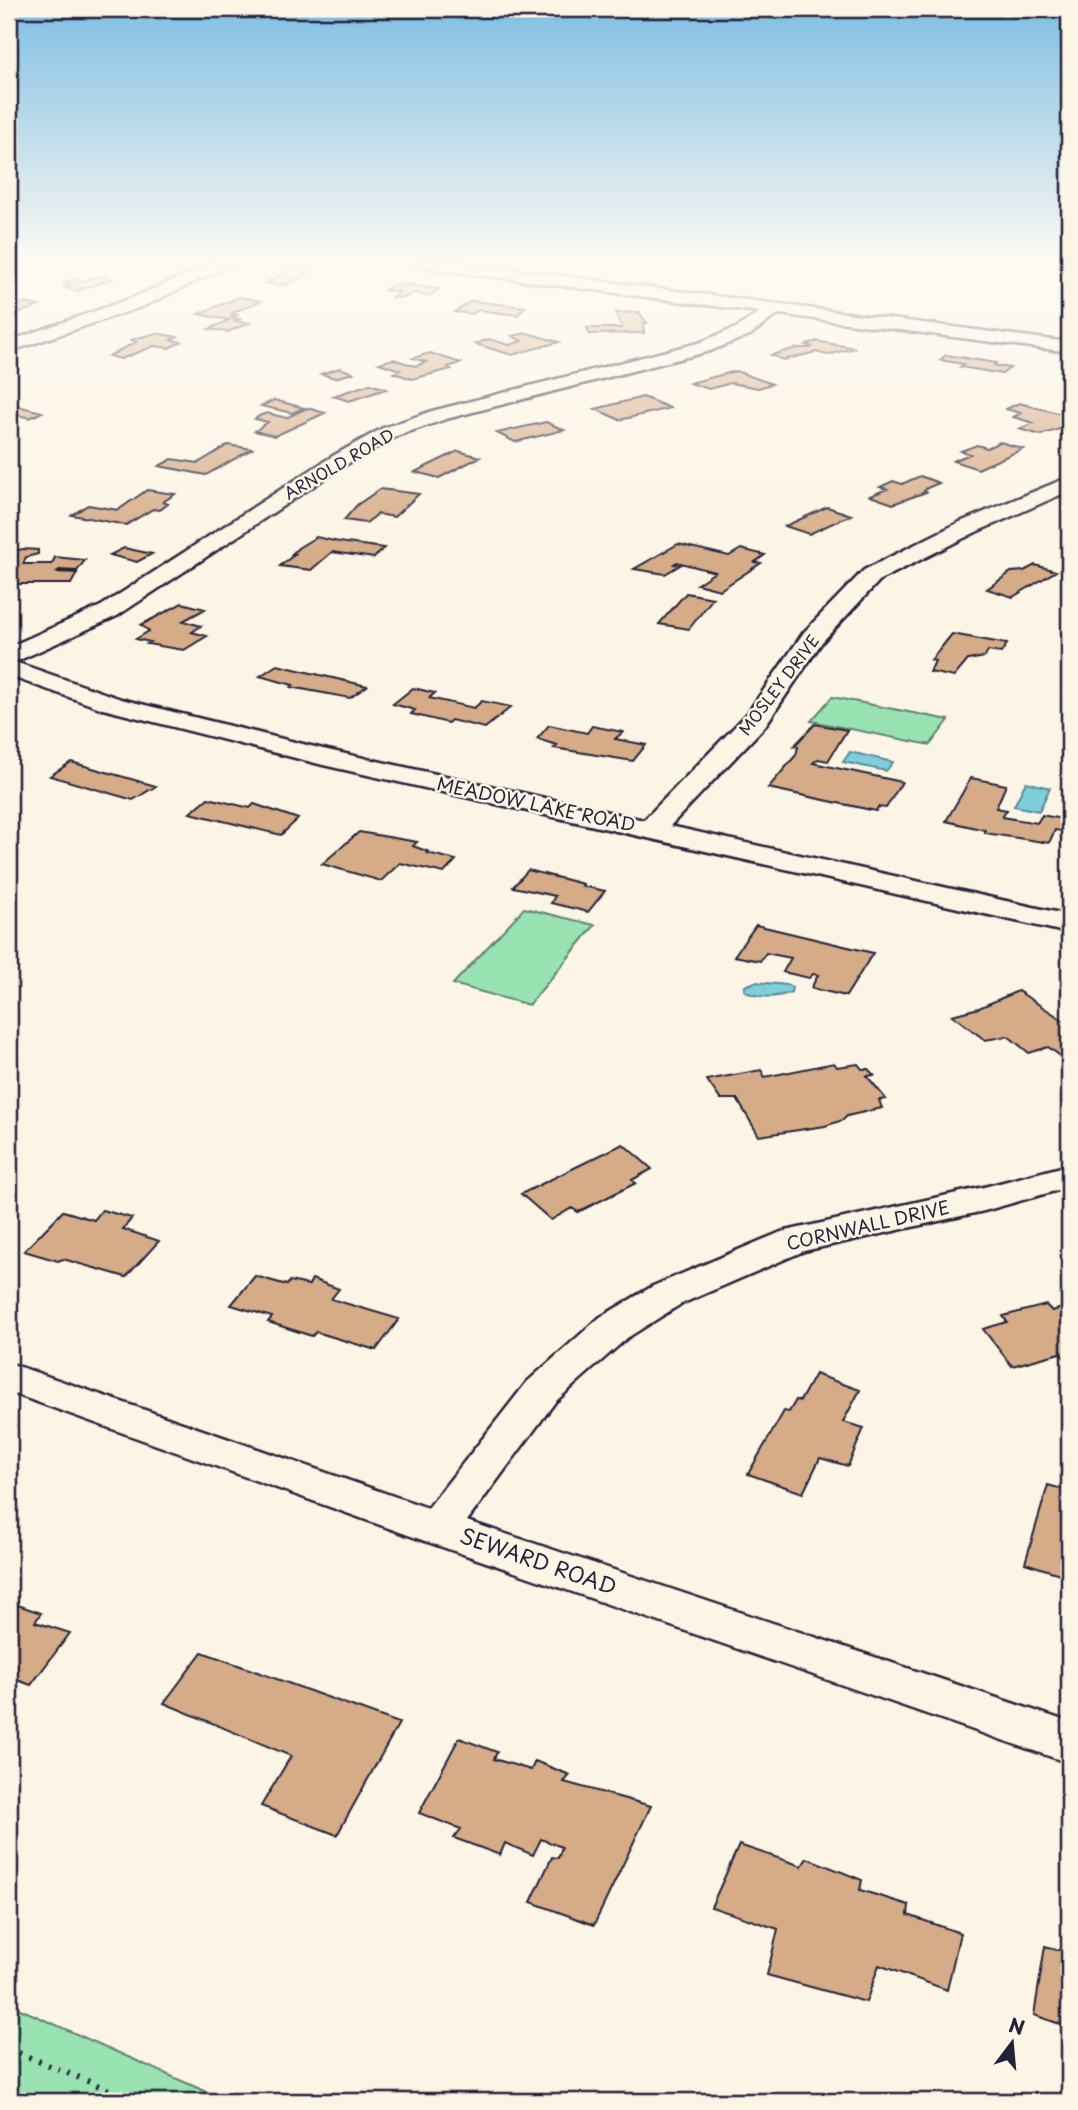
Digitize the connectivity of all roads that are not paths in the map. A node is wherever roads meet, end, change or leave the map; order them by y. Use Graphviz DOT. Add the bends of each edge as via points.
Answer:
graph roads {
  1 [pos="652,360"];
  2 [pos="1069,483"];
  3 [pos="9,656"];
  4 [pos="9,668"];
  5 [pos="650,830"];
  6 [pos="1069,924"];
  7 [pos="1069,1176"];
  8 [pos="9,1377"];
  9 [pos="437,1528"];
  10 [pos="1069,1742"];
  1 -- 3 [label="street, ARNOLD ROAD" via="390,432 108,611"];
  2 -- 5 [label="street, MOSLEY DRIVE" via="872,575 813,636 756,720"];
  4 -- 5 [label="street, MEADOW LAKE ROAD" via="112,704 225,734"];
  5 -- 6 [label="street, MEADOW LAKE ROAD"];
  7 -- 9 [label="street, CORNWALL DRIVE" via="794,1241 667,1295 613,1328 541,1392"];
  8 -- 9 [label="street, SEWARD ROAD"];
  9 -- 10 [label="street, SEWARD ROAD"];
}
